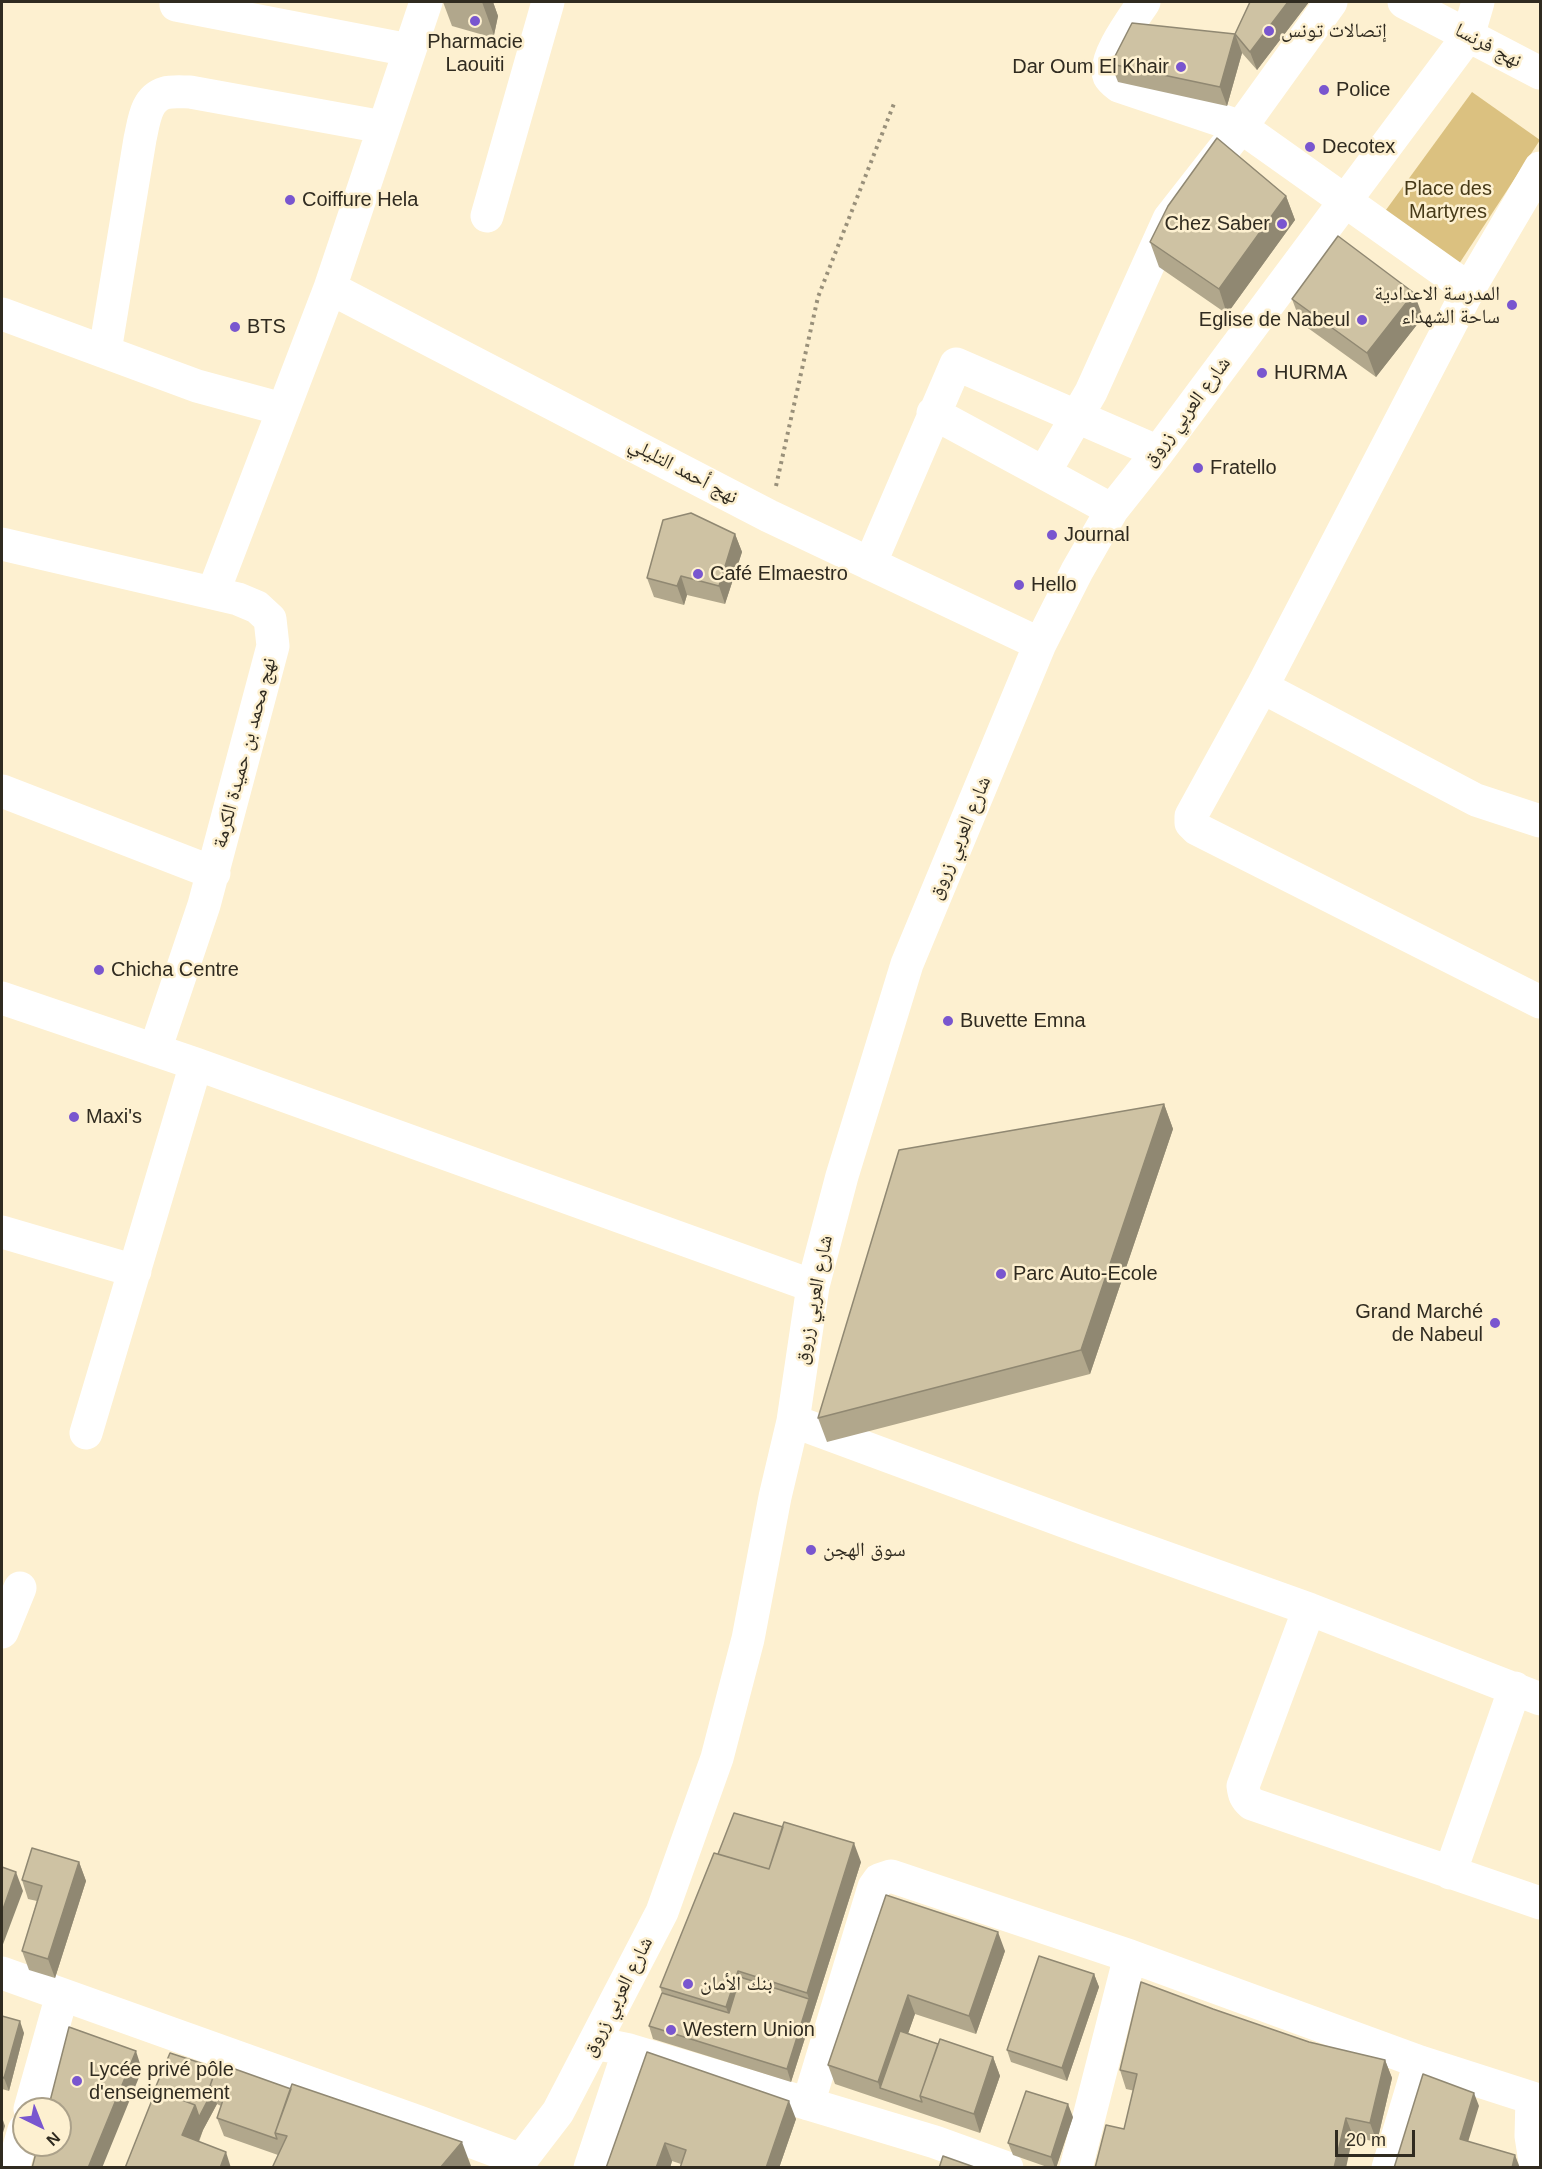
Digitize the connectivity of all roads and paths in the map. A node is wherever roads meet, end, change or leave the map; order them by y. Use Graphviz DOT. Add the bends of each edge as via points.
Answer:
graph roads {
  1 [pos="426,2"];
  2 [pos="548,2"];
  3 [pos="1143,2"];
  4 [pos="1331,2"];
  5 [pos="1404,2"];
  6 [pos="1478,2"];
  7 [pos="176,5"];
  8 [pos="1468,36"];
  9 [pos="409,50"];
  10 [pos="1540,74"];
  11 [pos="895,101"];
  12 [pos="383,127"];
  13 [pos="1241,127"];
  14 [pos="1540,168"];
  15 [pos="1346,201"];
  16 [pos="487,216"];
  17 [pos="330,288"];
  18 [pos="1469,289"];
  19 [pos="2,314"];
  20 [pos="105,351"];
  21 [pos="282,409"];
  22 [pos="933,413"];
  23 [pos="1076,416"];
  24 [pos="1158,452"];
  25 [pos="1044,473"];
  26 [pos="1112,510"];
  27 [pos="769,516"];
  28 [pos="2,544"];
  29 [pos="870,564"];
  30 [pos="213,592"];
  31 [pos="1040,644"];
  32 [pos="1262,687"];
  33 [pos="2,791"];
  34 [pos="1540,820"];
  35 [pos="214,873"];
  36 [pos="2,998"];
  37 [pos="1540,1002"];
  38 [pos="155,1050"];
  39 [pos="196,1064"];
  40 [pos="2,1232"];
  41 [pos="135,1270"];
  42 [pos="813,1286"];
  43 [pos="793,1421"];
  44 [pos="86,1433"];
  45 [pos="20,1588"];
  46 [pos="1309,1609"];
  47 [pos="2,1632"];
  48 [pos="1528,1694"];
  49 [pos="1450,1873"];
  50 [pos="1540,1903"];
  51 [pos="1130,1956"];
  52 [pos="2,1973"];
  53 [pos="62,1995"];
  54 [pos="595,2043"];
  55 [pos="628,2050"];
  56 [pos="1420,2062"];
  57 [pos="33,2097"];
  58 [pos="1536,2100"];
  59 [pos="808,2104"];
  60 [pos="932,2155"];
  61 [pos="518,2164"];
  62 [pos="590,2168"];
  63 [pos="1007,2168"];
  64 [pos="1076,2168"];
  65 [pos="1388,2168"];
  66 [pos="1536,2168"];
  1 -- 9 [label="street"];
  2 -- 16 [label="street"];
  3 -- 13 [label="street" via="1111,55 1108,75 1113,82"];
  4 -- 13 [label="street"];
  5 -- 8 [label="street, نهج فرنسا"];
  6 -- 8 [label="street"];
  7 -- 9 [label="street"];
  8 -- 10 [label="street, نهج فرنسا"];
  8 -- 15 [label="street, شارع العربي زروق"];
  9 -- 12 [label="street"];
  11 -- 27 [label="path" via="818,297"];
  12 -- 17 [label="street"];
  12 -- 20 [label="street" via="190,92 165,93 154,100 146,110 140,139"];
  13 -- 15 [label="street"];
  13 -- 23 [label="street" via="1169,219 1091,392"];
  14 -- 18 [label="street"];
  15 -- 18 [label="street"];
  15 -- 24 [label="street, شارع العربي زروق"];
  17 -- 21 [label="street"];
  17 -- 27 [label="street, نهج أحمد التليلي"];
  18 -- 32 [label="street"];
  19 -- 20 [label="street"];
  20 -- 21 [label="street" via="197,386"];
  21 -- 30 [label="street"];
  22 -- 23 [label="street" via="956,364"];
  22 -- 25 [label="street"];
  22 -- 29 [label="street"];
  23 -- 24 [label="street"];
  23 -- 25 [label="street"];
  24 -- 26 [label="street, شارع العربي زروق"];
  25 -- 26 [label="street"];
  26 -- 31 [label="street, شارع العربي زروق"];
  27 -- 29 [label="street, نهج أحمد التليلي"];
  28 -- 30 [label="street, نهج محمد بن حميدة الكرمة"];
  29 -- 31 [label="street, نهج أحمد التليلي"];
  30 -- 35 [label="street, نهج محمد بن حميدة الكرمة" via="238,598 270,619 273,646"];
  31 -- 42 [label="street, شارع العربي زروق" via="907,964"];
  32 -- 34 [label="street" via="1476,800"];
  32 -- 37 [label="street" via="1191,816 1191,823"];
  33 -- 35 [label="street"];
  35 -- 38 [label="street, نهج محمد بن حميدة الكرمة"];
  36 -- 38 [label="street"];
  38 -- 39 [label="street"];
  39 -- 41 [label="street"];
  39 -- 42 [label="street"];
  40 -- 41 [label="street"];
  41 -- 44 [label="street"];
  42 -- 43 [label="street, شارع العربي زروق"];
  43 -- 46 [label="street"];
  43 -- 54 [label="street, شارع العربي زروق" via="748,1639 717,1758 662,1912"];
  45 -- 47 [label="street"];
  46 -- 48 [label="street"];
  46 -- 49 [label="street" via="1244,1786 1247,1800"];
  48 -- 49 [label="street"];
  49 -- 50 [label="street"];
  51 -- 56 [label="street"];
  51 -- 59 [label="street" via="891,1876 879,1880"];
  51 -- 64 [label="street"];
  52 -- 53 [label="street"];
  53 -- 57 [label="street"];
  53 -- 61 [label="street" via="419,2122"];
  54 -- 55 [label="street"];
  54 -- 61 [label="street, شارع العربي زروق" via="558,2112"];
  55 -- 59 [label="street"];
  55 -- 62 [label="street"];
  56 -- 58 [label="street"];
  56 -- 65 [label="street"];
  58 -- 66 [label="street" via="1531,2136"];
  59 -- 60 [label="street"];
  60 -- 63 [label="street"];
}
